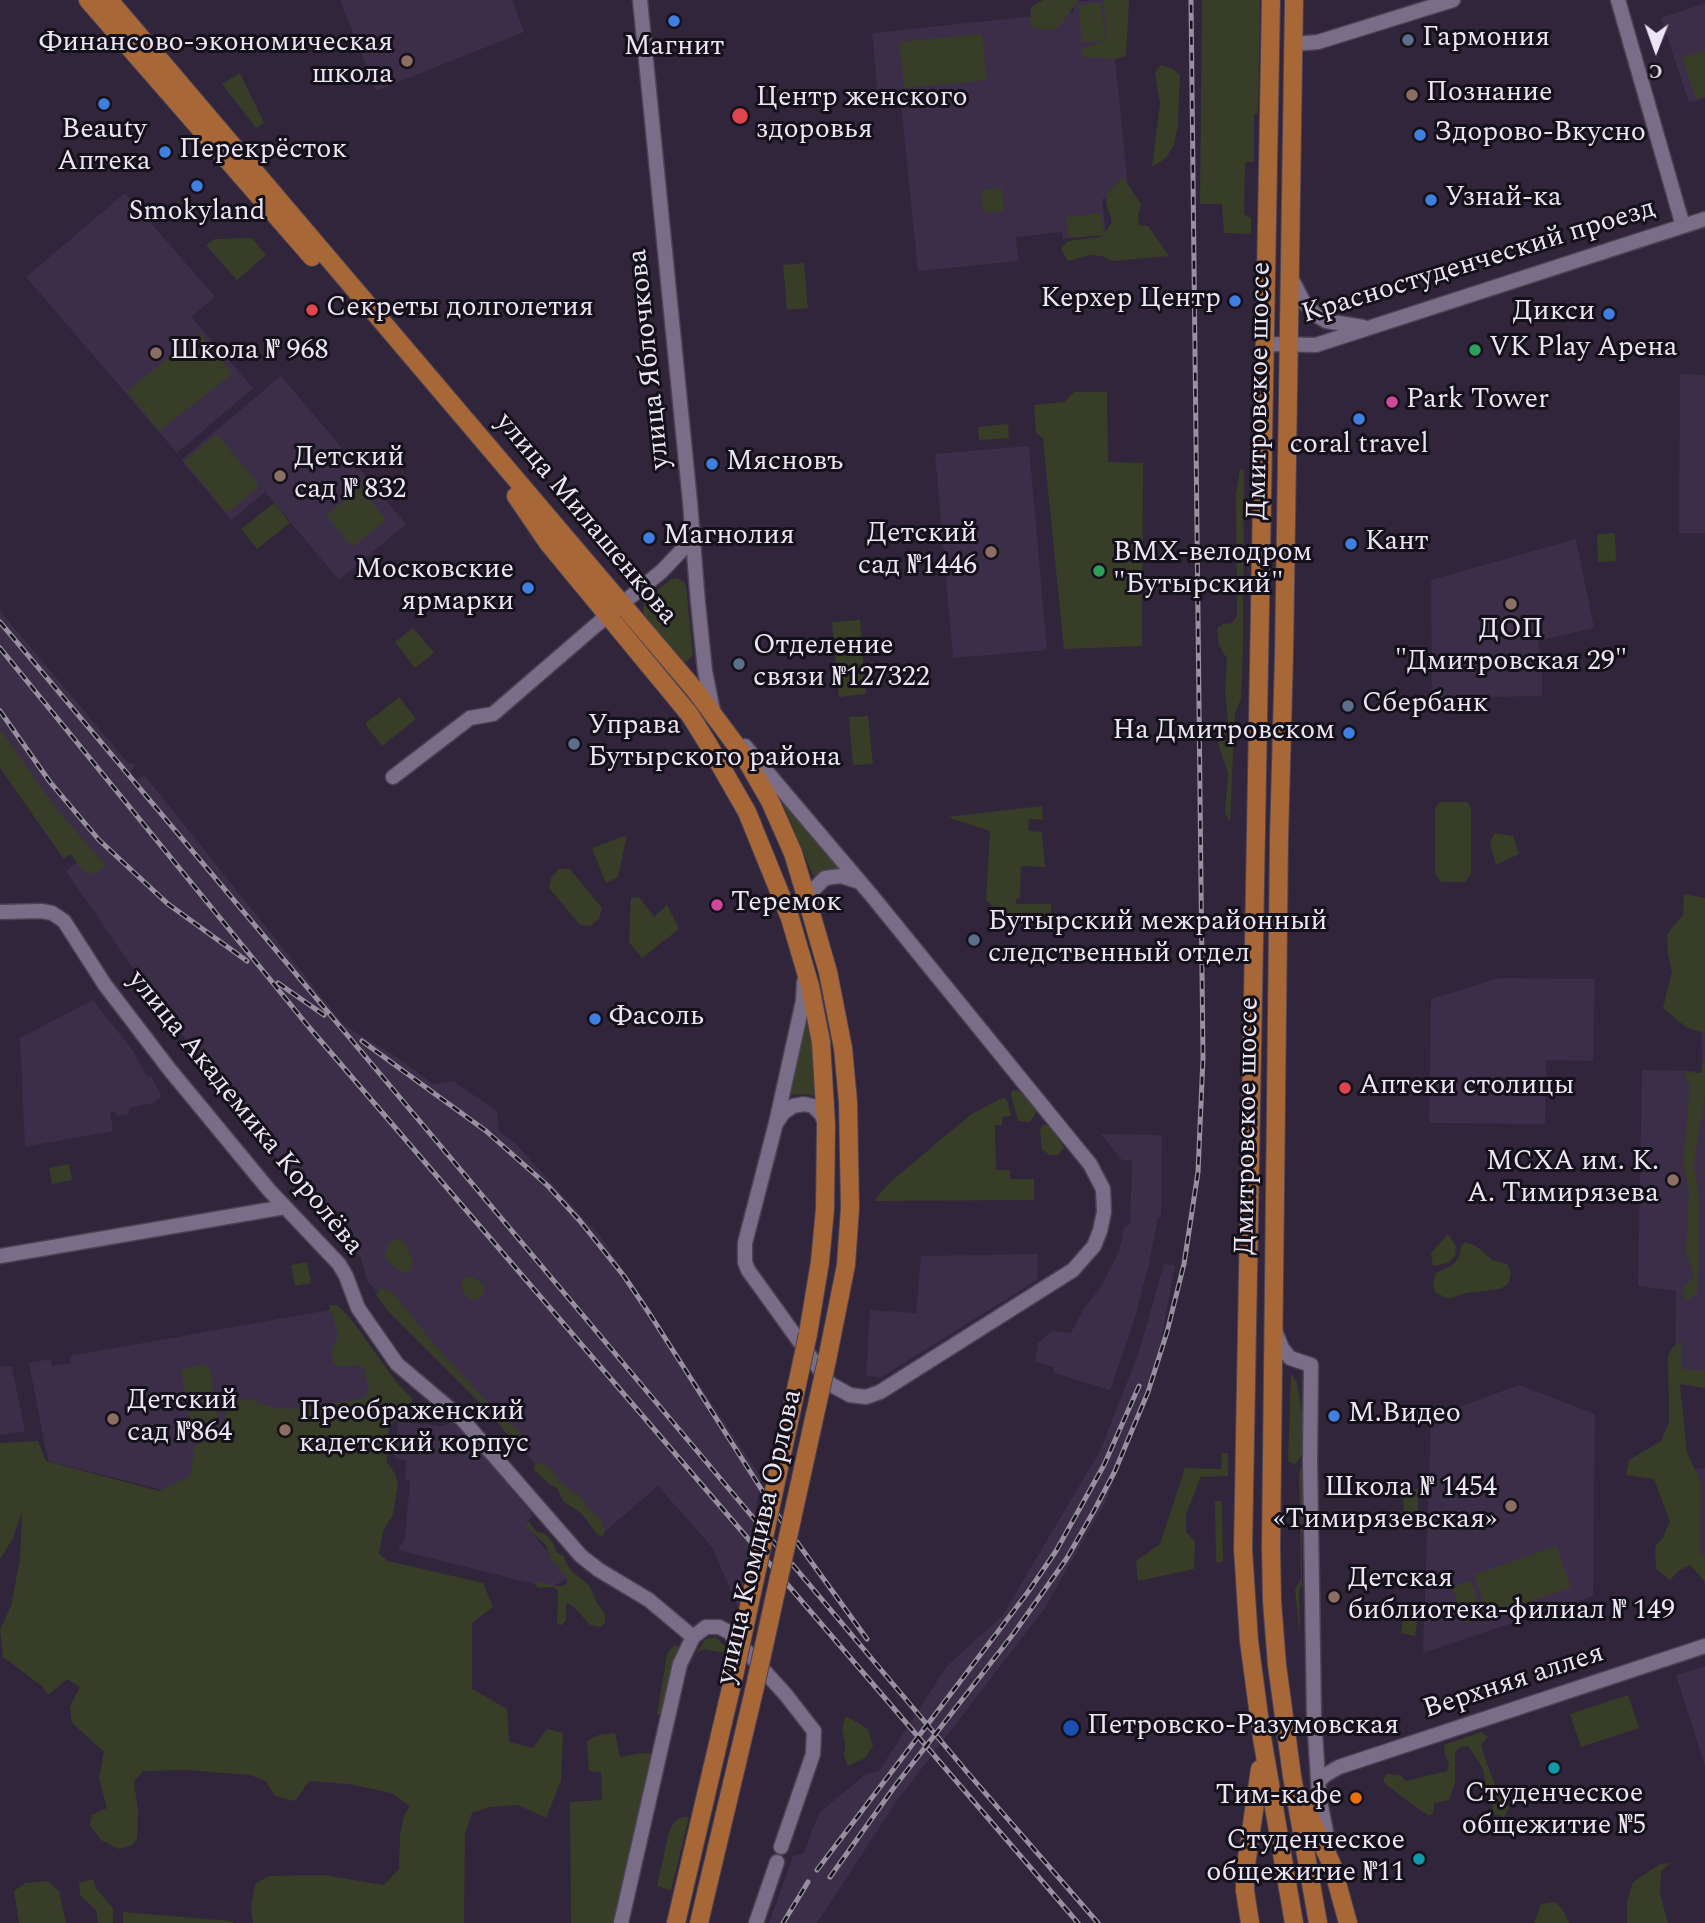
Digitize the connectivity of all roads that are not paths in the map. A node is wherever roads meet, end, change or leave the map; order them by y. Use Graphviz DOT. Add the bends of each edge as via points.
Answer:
graph roads {
  1 [pos="88,0"];
  2 [pos="109,0"];
  3 [pos="640,0"];
  4 [pos="1271,0"];
  5 [pos="1294,0"];
  6 [pos="1453,0"];
  7 [pos="1618,0"];
  8 [pos="1293,44"];
  9 [pos="1705,219"];
  10 [pos="1683,226"];
  11 [pos="1289,274"];
  12 [pos="1368,328"];
  13 [pos="1266,344"];
  14 [pos="1289,344"];
  15 [pos="692,522"];
  16 [pos="662,571"];
  17 [pos="696,583"];
  18 [pos="615,609"];
  19 [pos="705,671"];
  20 [pos="695,690"];
  21 [pos="679,702"];
  22 [pos="718,719"];
  23 [pos="393,777"];
  24 [pos="861,882"];
  25 [pos="0,912"];
  26 [pos="811,913"];
  27 [pos="802,956"];
  28 [pos="776,1123"];
  29 [pos="826,1124"];
  30 [pos="850,1158"];
  31 [pos="826,1159"];
  32 [pos="285,1207"];
  33 [pos="0,1256"];
  34 [pos="1273,1328"];
  35 [pos="693,1637"];
  36 [pos="1705,1646"];
  37 [pos="1262,1738"];
  38 [pos="1317,1762"];
  39 [pos="1339,1767"];
  40 [pos="1292,1776"];
  41 [pos="1318,1782"];
  42 [pos="1332,1865"];
  43 [pos="621,1923"];
  44 [pos="676,1923"];
  45 [pos="699,1923"];
  46 [pos="756,1923"];
  47 [pos="1250,1923"];
  48 [pos="1294,1923"];
  49 [pos="1318,1923"];
  50 [pos="1348,1923"];
  1 -- 18 [label="main road, улица Милашенкова" via="488,461 548,542"];
  2 -- 18 [label="main road, улица Милашенкова"];
  3 -- 15 [label="street, улица Яблочкова"];
  4 -- 13 [label="main road, Дмитровское шоссе"];
  5 -- 8 [label="main road, Дмитровское шоссе"];
  6 -- 8 [label="street" via="1318,42"];
  7 -- 10 [label="street"];
  8 -- 11 [label="main road, Дмитровское шоссе"];
  9 -- 10 [label="street, Красностуденческий проезд"];
  10 -- 12 [label="street, Красностуденческий проезд"];
  11 -- 12 [label="street" via="1316,316"];
  11 -- 14 [label="main road, Дмитровское шоссе"];
  12 -- 14 [label="street, Красностуденческий проезд" via="1316,345"];
  13 -- 14 [label="street, Красностуденческий проезд"];
  13 -- 37 [label="main road, Дмитровское шоссе" via="1244,1549 1249,1641"];
  14 -- 34 [label="main road, Дмитровское шоссе"];
  15 -- 16 [label="street" via="681,551"];
  15 -- 17 [label="street, улица Яблочкова"];
  16 -- 17 [label="street" via="683,568"];
  16 -- 18 [label="street"];
  17 -- 19 [label="street, улица Яблочкова"];
  18 -- 20 [label="main road, улица Милашенкова"];
  18 -- 21 [label="main road, улица Милашенкова"];
  18 -- 23 [label="street" via="494,714 470,718"];
  19 -- 20 [label="street"];
  19 -- 22 [label="street, улица Яблочкова"];
  20 -- 21 [label="street"];
  20 -- 22 [label="main road, улица Милашенкова"];
  21 -- 27 [label="main road, улица Милашенкова" via="747,812"];
  22 -- 24 [label="street"];
  22 -- 26 [label="main road, улица Милашенкова" via="771,800"];
  24 -- 26 [label="street" via="841,876 825,878 813,890"];
  24 -- 28 [label="street" via="1090,1164 1103,1189 1101,1231 1084,1260 1055,1284 880,1392 866,1397 849,1395 830,1384 745,1262 745,1243"];
  25 -- 32 [label="street, улица Академика Королёва" via="41,911 64,921 105,985 170,1070"];
  26 -- 30 [label="main road, улица Милашенкова" via="843,1048"];
  27 -- 28 [label="street" via="803,1001"];
  27 -- 29 [label="main road, улица Милашенкова" via="821,1042"];
  28 -- 29 [label="street" via="793,1106 804,1104 813,1106"];
  29 -- 31 [label="main road, улица Милашенкова"];
  30 -- 45 [label="main road, улица Комдива Орлова, bridge" via="846,1265"];
  31 -- 44 [label="main road, улица Комдива Орлова, bridge" via="823,1236 807,1334"];
  32 -- 33 [label="street"];
  32 -- 35 [label="street, улица Академика Королёва" via="339,1264 365,1320 402,1370 462,1419 581,1556 649,1600"];
  34 -- 38 [label="street" via="1290,1358 1311,1365"];
  34 -- 40 [label="main road, Дмитровское шоссе" via="1272,1601"];
  35 -- 43 [label="street" via="680,1664"];
  35 -- 46 [label="street" via="714,1626 729,1632 814,1731 813,1754"];
  36 -- 39 [label="street, Верхняя аллея"];
  37 -- 47 [label="main road" via="1245,1872"];
  37 -- 48 [label="main road"];
  38 -- 39 [label="street"];
  38 -- 41 [label="street"];
  39 -- 41 [label="street, Верхняя аллея"];
  40 -- 42 [label="main road"];
  40 -- 49 [label="main road, Дмитровское шоссе"];
  41 -- 42 [label="street"];
  42 -- 50 [label="main road"];
}
